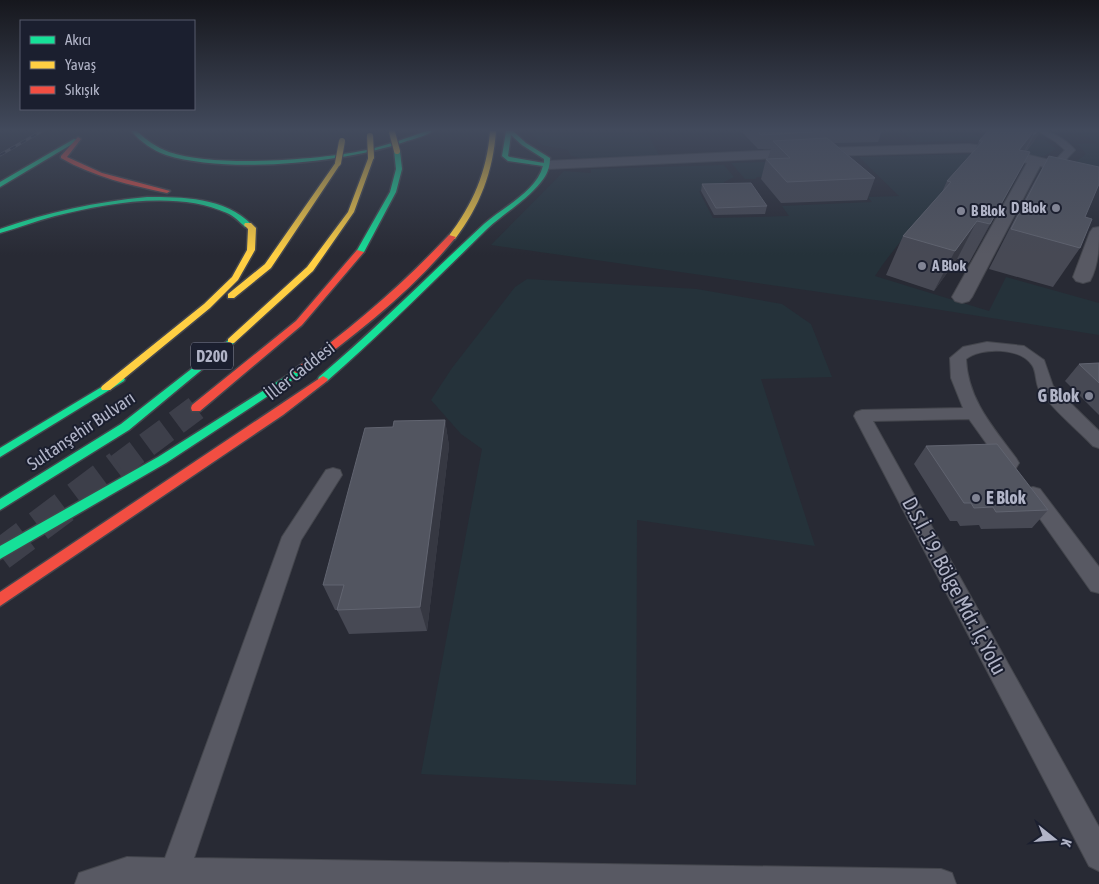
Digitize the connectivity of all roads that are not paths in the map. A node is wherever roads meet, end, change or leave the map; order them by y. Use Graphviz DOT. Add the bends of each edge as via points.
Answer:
graph roads {
  1 [pos="22,172"];
  2 [pos="91,172"];
  3 [pos="332,172"];
  4 [pos="366,172"];
  5 [pos="398,172"];
  6 [pos="486,172"];
  7 [pos="544,172"];
  8 [pos="1029,172"];
  9 [pos="1080,172"];
  10 [pos="1099,177"];
  11 [pos="0,185"];
  12 [pos="217,207"];
  13 [pos="0,231"];
  14 [pos="1099,232"];
  15 [pos="1084,277"];
  16 [pos="962,297"];
  17 [pos="106,388"];
  18 [pos="196,408"];
  19 [pos="974,413"];
  20 [pos="1099,442"];
  21 [pos="0,452"];
  22 [pos="333,476"];
  23 [pos="0,505"];
  24 [pos="0,553"];
  25 [pos="1099,584"];
  26 [pos="0,600"];
  27 [pos="1099,856"];
  28 [pos="174,873"];
  29 [pos="90,884"];
  30 [pos="941,884"];
  1 -- 11 [label="main road"];
  2 -- 12 [label="main road" via="185,195"];
  3 -- 17 [label="main road, Sultanşehir Bulvarı / D200, bridge" via="268,266 157,357"];
  4 -- 23 [label="main road, Sultanşehir Bulvarı / D200, bridge" via="351,212 310,269 225,346 125,427"];
  5 -- 18 [label="main road, bridge" via="394,192 357,257 299,323"];
  6 -- 24 [label="main road" via="462,224 395,296 325,353 220,424 88,505"];
  7 -- 26 [label="main road, İller Caddesi" via="532,188 500,213 448,266 323,379 148,502"];
  8 -- 16 [label="street"];
  9 -- 10 [label="street"];
  12 -- 13 [label="main road" via="189,200 75,208"];
  12 -- 17 [label="main road" via="227,210 252,228 251,250 235,278"];
  14 -- 15 [label="street"];
  17 -- 21 [label="main road, Sultanşehir Bulvarı / D200"];
  19 -- 20 [label="lane" via="958,378 958,358 968,350 987,346 1018,349 1039,363 1046,388"];
  19 -- 25 [label="lane"];
  19 -- 27 [label="lane, D.S.İ. 19. Bölge Mdr. İç Yolu" via="862,416"];
  22 -- 28 [label="lane" via="292,537"];
  28 -- 29 [label="lane" via="127,872"];
  28 -- 30 [label="lane"];
}
